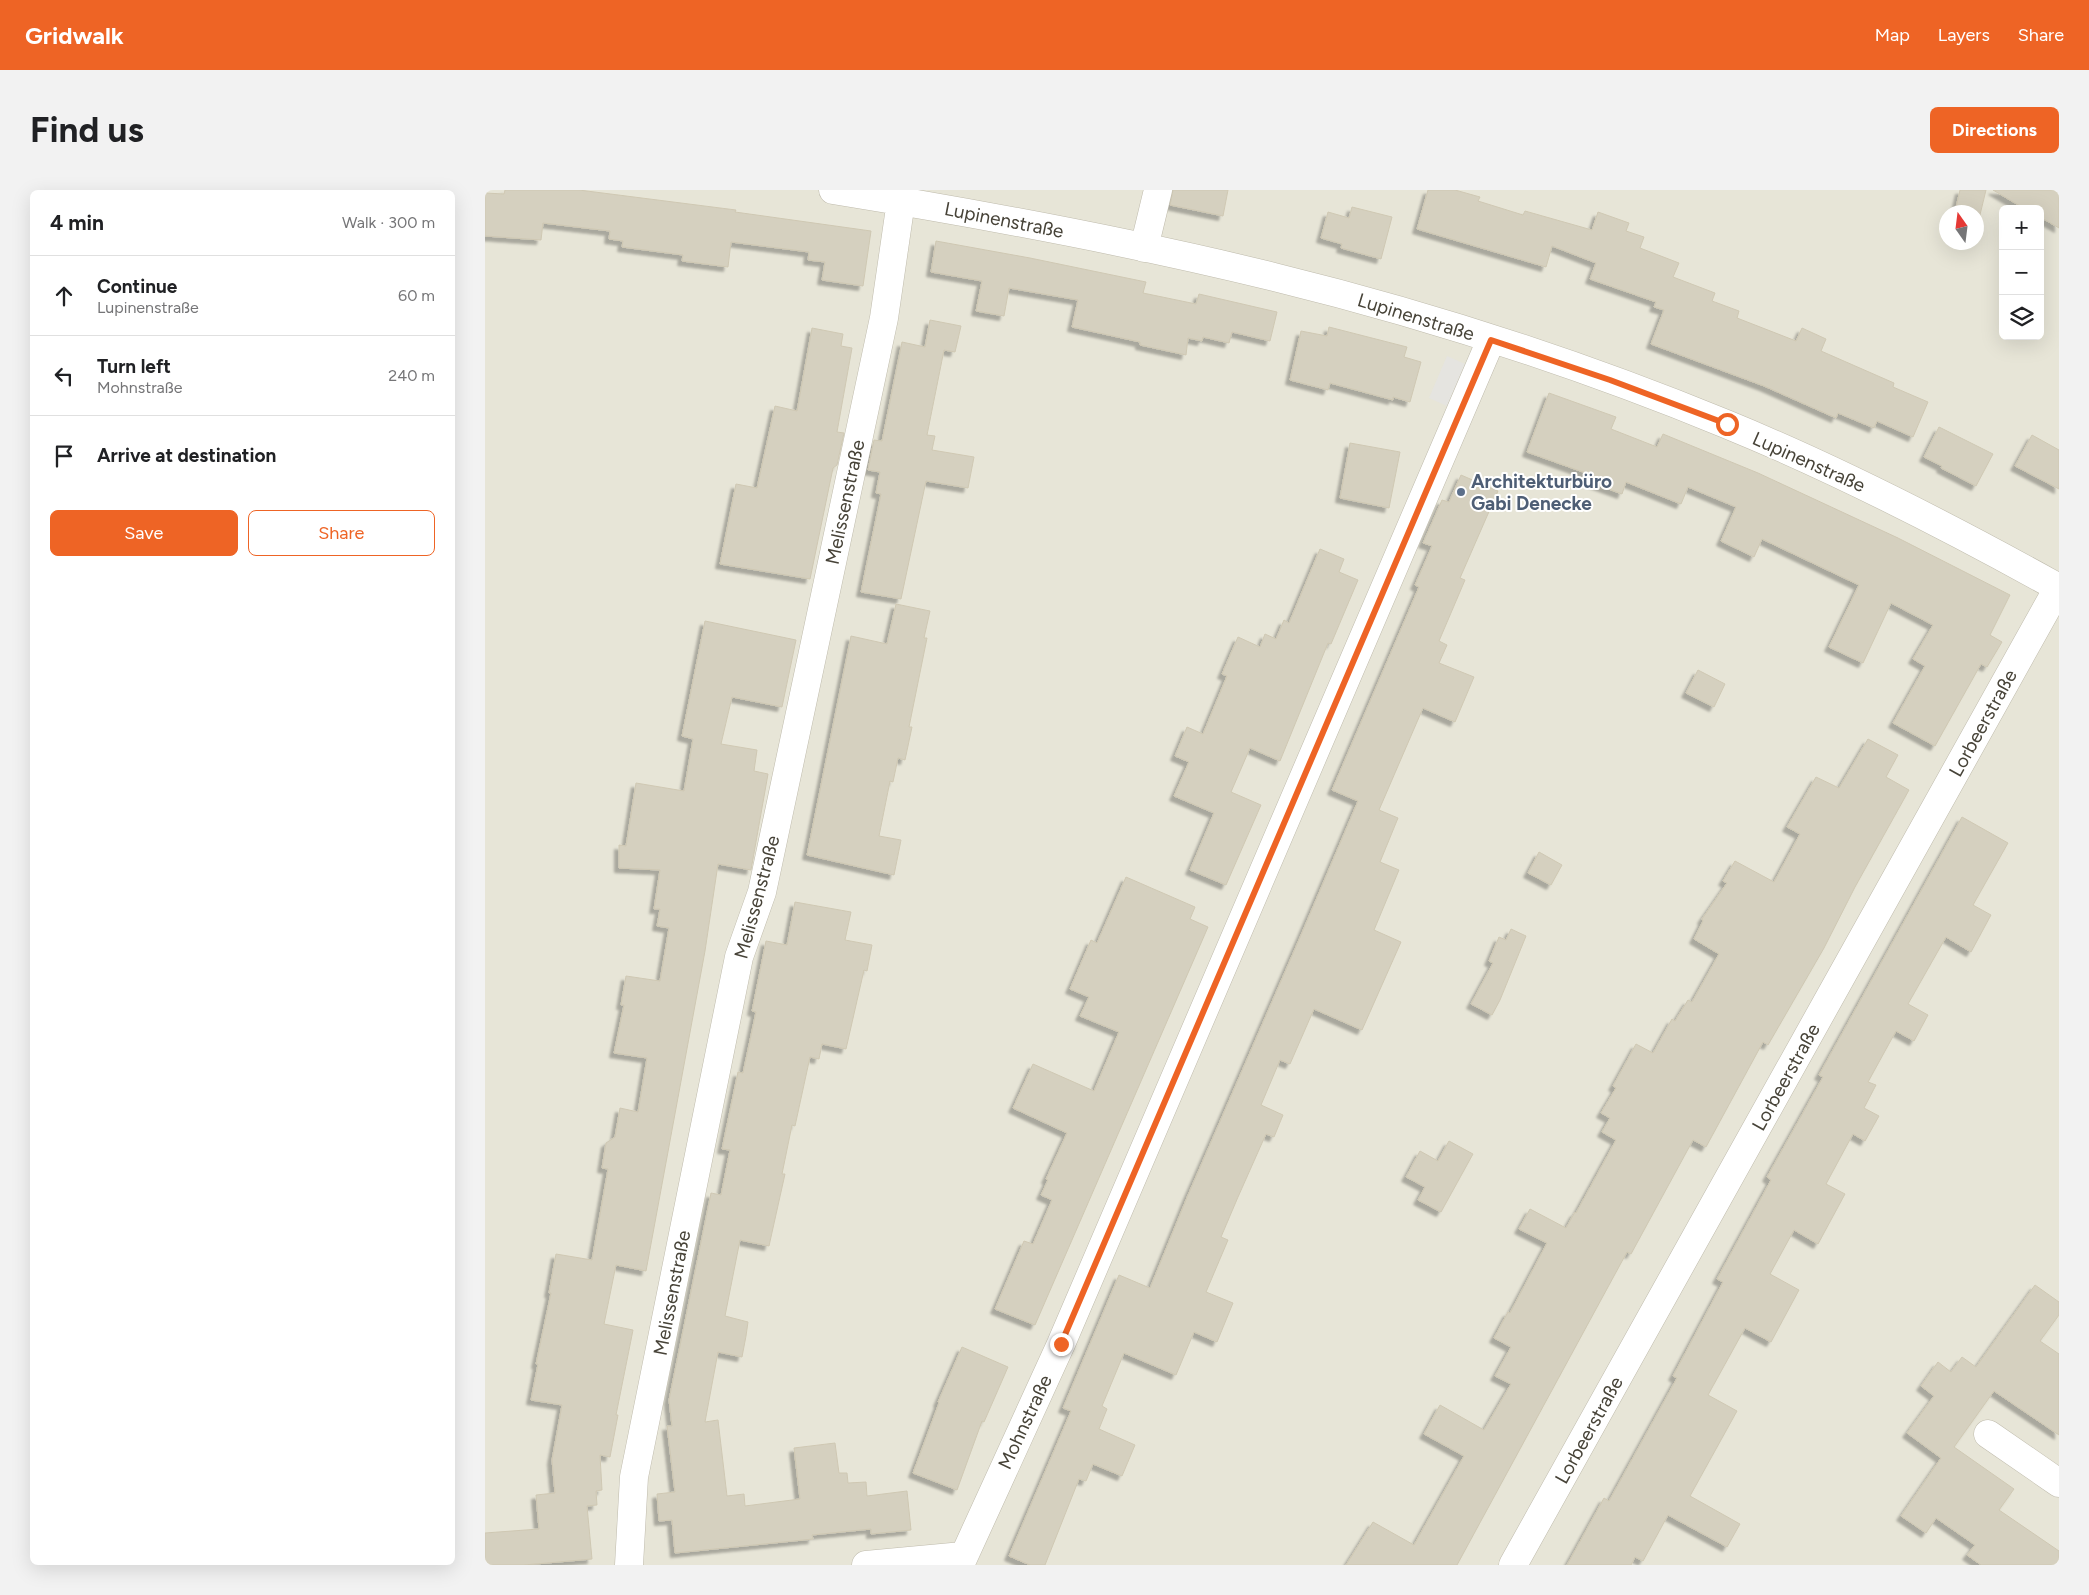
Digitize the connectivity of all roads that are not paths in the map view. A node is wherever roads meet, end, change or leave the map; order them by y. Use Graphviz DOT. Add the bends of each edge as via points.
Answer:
graph roads {
  1 [pos="833,190"];
  2 [pos="1158,190"];
  3 [pos="901,201"];
  4 [pos="1145,248"];
  5 [pos="1491,340"];
  6 [pos="2059,588"];
  7 [pos="1988,1434"];
  8 [pos="2059,1483"];
  9 [pos="961,1560"];
  10 [pos="629,1565"];
  11 [pos="866,1565"];
  12 [pos="1513,1565"];
  1 -- 3 [label="street, Lupinenstraße"];
  2 -- 4 [label="street"];
  3 -- 4 [label="street, Lupinenstraße"];
  3 -- 10 [label="street, Melissenstraße" via="884,318 762,892 739,957 634,1477"];
  4 -- 5 [label="street, Lupinenstraße" via="1275,277"];
  5 -- 6 [label="street, Lupinenstraße" via="1727,424 1838,473"];
  5 -- 9 [label="street, Mohnstraße" via="1065,1335"];
  6 -- 12 [label="street, Lorbeerstraße"];
  7 -- 8 [label="street"];
  9 -- 11 [label="street"];
}
